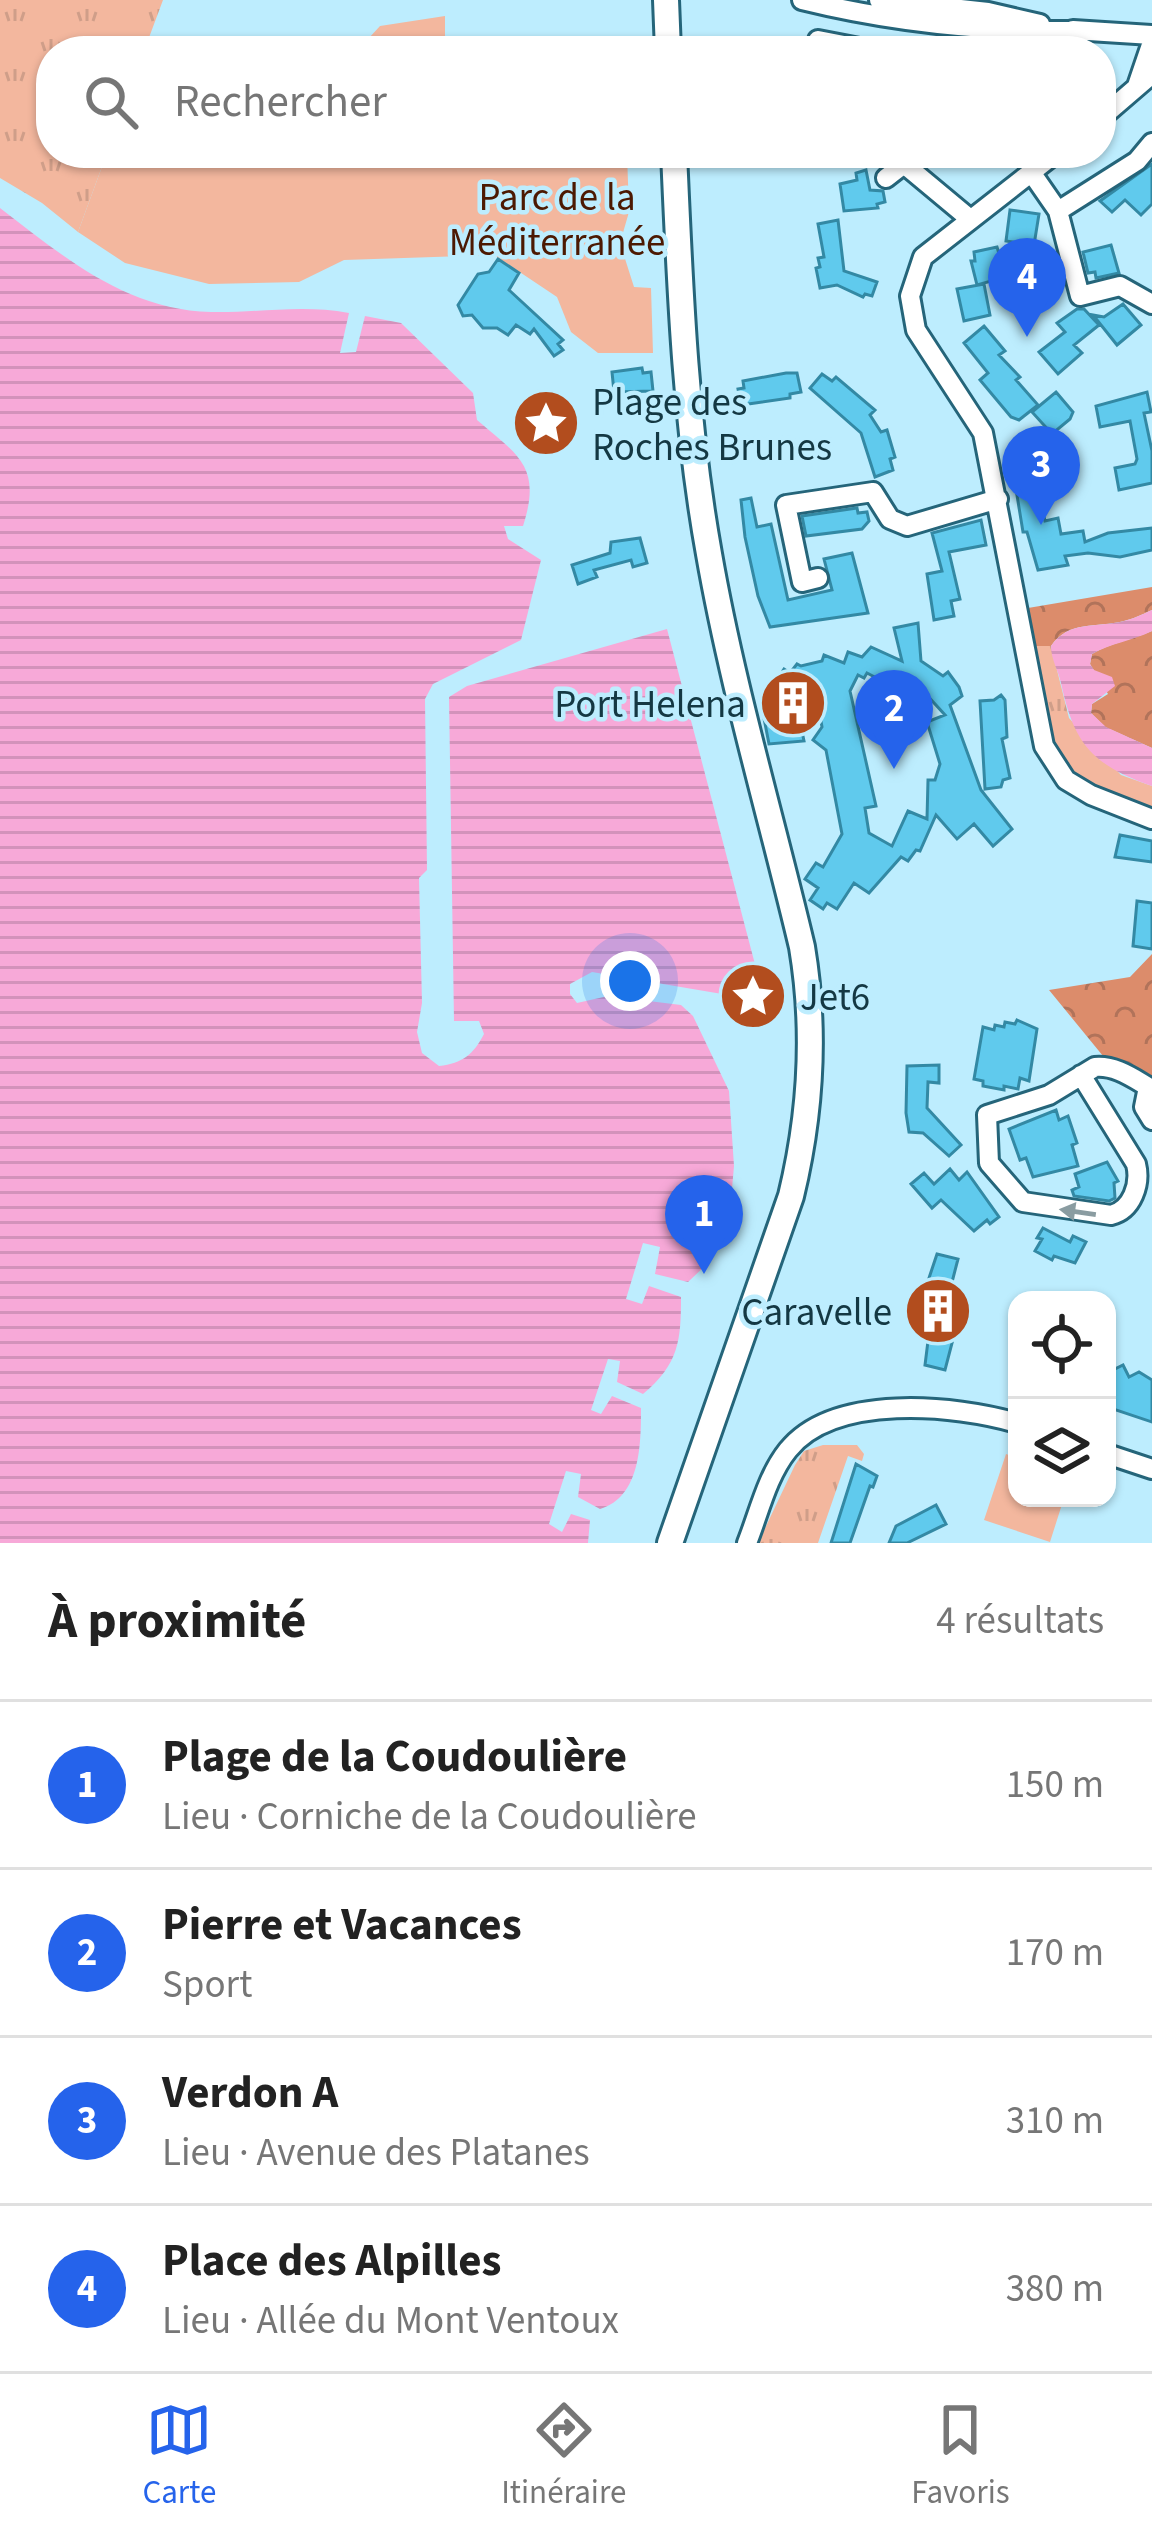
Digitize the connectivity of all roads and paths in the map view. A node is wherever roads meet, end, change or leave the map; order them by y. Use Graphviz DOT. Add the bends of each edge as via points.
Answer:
graph roads {
  1 [pos="653,0"];
  2 [pos="665,0"];
  3 [pos="802,0"];
  4 [pos="879,0"];
  5 [pos="1085,32"];
  6 [pos="655,36"];
  7 [pos="667,36"];
  8 [pos="1152,38"];
  9 [pos="1152,74"];
  10 [pos="1136,90"];
  11 [pos="1116,106"];
  12 [pos="1152,143"];
  13 [pos="661,168"];
  14 [pos="675,168"];
  15 [pos="899,168"];
  16 [pos="909,168"];
  17 [pos="1036,168"];
  18 [pos="1031,172"];
  19 [pos="886,178"];
  20 [pos="1058,211"];
  21 [pos="970,219"];
  22 [pos="1152,304"];
  23 [pos="998,499"];
  24 [pos="818,578"];
  25 [pos="1152,819"];
  26 [pos="1082,1075"];
  27 [pos="1150,1088"];
  28 [pos="1152,1120"];
  29 [pos="1008,1421"];
  30 [pos="1116,1457"];
  31 [pos="1152,1469"];
  32 [pos="654,1543"];
  33 [pos="670,1543"];
  34 [pos="747,1543"];
  1 -- 6 [label="main road"];
  2 -- 7 [label="main road"];
  3 -- 5 [label="street" via="914,21"];
  4 -- 5 [label="street"];
  5 -- 8 [label="street"];
  8 -- 10 [label="street"];
  9 -- 10 [label="street"];
  10 -- 11 [label="street"];
  12 -- 20 [label="street"];
  13 -- 32 [label="main road" via="680,461 709,626 792,977 796,1069 775,1196"];
  14 -- 33 [label="main road" via="701,508 802,947 811,1065 791,1196"];
  15 -- 19 [label="street"];
  16 -- 21 [label="street"];
  17 -- 18 [label="street"];
  18 -- 20 [label="street"];
  18 -- 21 [label="street"];
  20 -- 22 [label="street" via="1081,296 1120,286"];
  21 -- 23 [label="street" via="923,256 910,296 916,330 983,433"];
  23 -- 24 [label="street" via="907,526 890,519 873,492 786,506 802,582"];
  23 -- 25 [label="street" via="1044,746 1066,780"];
  26 -- 26 [label="street, one-way" via="1138,1171 1117,1214 1028,1204 989,1163 987,1115"];
  26 -- 27 [label="street" via="1107,1066"];
  27 -- 28 [label="street" via="1144,1107"];
  29 -- 34 [label="street" via="922,1408 816,1427 788,1450"];
  30 -- 31 [label="street"];
}
